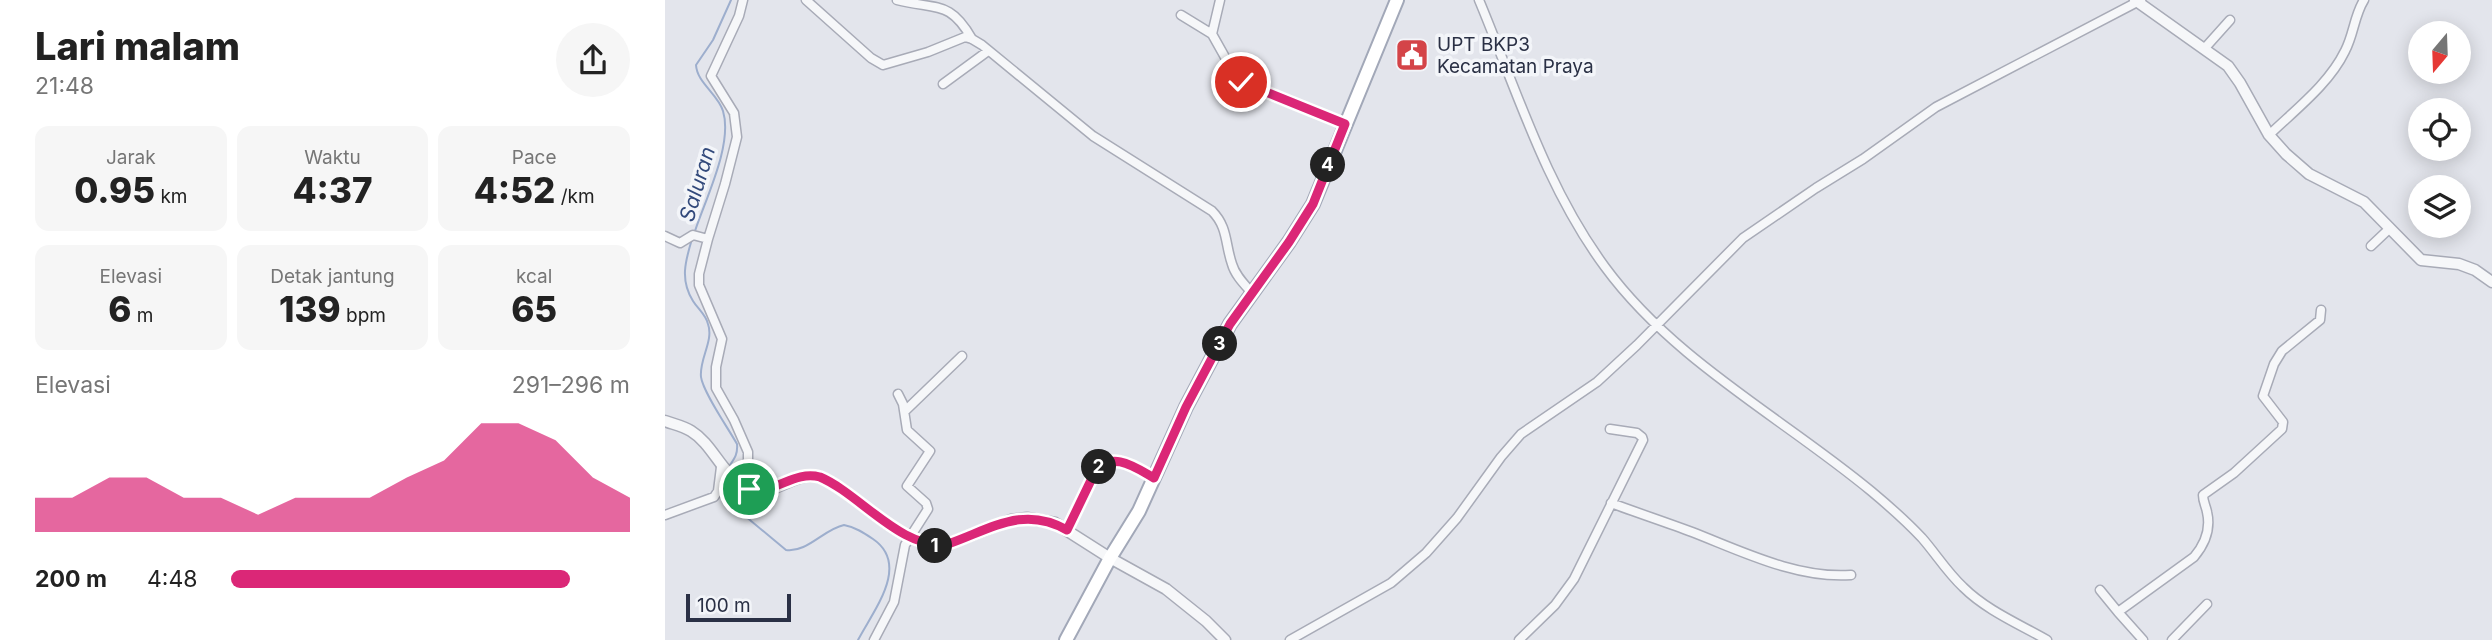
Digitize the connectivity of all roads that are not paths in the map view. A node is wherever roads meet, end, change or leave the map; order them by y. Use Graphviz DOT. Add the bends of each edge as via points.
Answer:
graph roads {
  1 [pos="743,0"];
  2 [pos="806,0"];
  3 [pos="897,0"];
  4 [pos="1220,0"];
  5 [pos="1397,0"];
  6 [pos="1479,0"];
  7 [pos="2364,0"];
  8 [pos="2139,1"];
  9 [pos="1181,15"];
  10 [pos="2231,20"];
  11 [pos="1212,34"];
  12 [pos="972,38"];
  13 [pos="2204,49"];
  14 [pos="988,51"];
  15 [pos="943,84"];
  16 [pos="1345,124"];
  17 [pos="2269,135"];
  18 [pos="2389,229"];
  19 [pos="665,236"];
  20 [pos="701,237"];
  21 [pos="2371,246"];
  22 [pos="2492,282"];
  23 [pos="1252,293"];
  24 [pos="2321,310"];
  25 [pos="1656,324"];
  26 [pos="962,355"];
  27 [pos="898,394"];
  28 [pos="905,411"];
  29 [pos="665,421"];
  30 [pos="1610,429"];
  31 [pos="728,474"];
  32 [pos="1154,478"];
  33 [pos="1611,503"];
  34 [pos="665,515"];
  35 [pos="1067,530"];
  36 [pos="909,536"];
  37 [pos="1110,558"];
  38 [pos="1851,575"];
  39 [pos="2100,590"];
  40 [pos="2207,604"];
  41 [pos="2118,612"];
  42 [pos="874,640"];
  43 [pos="1066,640"];
  44 [pos="1225,640"];
  45 [pos="1290,640"];
  46 [pos="1519,640"];
  47 [pos="2047,640"];
  48 [pos="2144,640"];
  49 [pos="2172,640"];
  1 -- 20 [label="street" via="711,76 734,113 737,137 726,184"];
  2 -- 12 [label="street" via="883,65"];
  3 -- 12 [label="street" via="939,3 953,9"];
  4 -- 11 [label="street"];
  5 -- 16 [label="main road"];
  6 -- 25 [label="street" via="1555,187 1606,269"];
  7 -- 17 [label="street" via="2335,67"];
  8 -- 13 [label="street"];
  8 -- 25 [label="street" via="1912,122 1743,238"];
  9 -- 11 [label="street"];
  10 -- 13 [label="street"];
  11 -- 16 [label="street" via="1244,85"];
  12 -- 14 [label="street"];
  13 -- 17 [label="street" via="2233,73"];
  14 -- 15 [label="street"];
  14 -- 23 [label="street" via="1093,136 1212,211 1224,229 1233,267"];
  16 -- 23 [label="main road" via="1313,204"];
  17 -- 18 [label="street" via="2309,173 2364,202"];
  18 -- 21 [label="street"];
  18 -- 22 [label="street" via="2421,260 2459,264"];
  19 -- 20 [label="street" via="683,243"];
  20 -- 31 [label="street" via="699,285 722,339 716,388 748,452 748,460"];
  23 -- 32 [label="main road" via="1230,324 1186,407"];
  24 -- 41 [label="street" via="2320,320 2276,359 2264,392 2284,427 2203,495 2209,521 2195,557"];
  25 -- 45 [label="street" via="1597,382 1521,435 1426,553 1391,583"];
  25 -- 47 [label="street" via="1905,520 1963,587"];
  26 -- 28 [label="street"];
  27 -- 28 [label="street"];
  28 -- 36 [label="street" via="907,430 930,451 907,486 928,505"];
  29 -- 31 [label="street" via="690,430"];
  30 -- 33 [label="street" via="1637,433 1643,440"];
  31 -- 34 [label="street" via="714,496"];
  31 -- 36 [label="street" via="749,489 763,492 804,475 820,477"];
  32 -- 35 [label="street" via="1121,461 1103,464"];
  32 -- 37 [label="main road"];
  33 -- 38 [label="street" via="1752,556 1814,573"];
  33 -- 46 [label="street" via="1564,594"];
  35 -- 36 [label="street" via="1027,518 937,546"];
  35 -- 37 [label="street"];
  36 -- 42 [label="street" via="894,602"];
  37 -- 43 [label="main road"];
  37 -- 44 [label="street" via="1166,589"];
  39 -- 41 [label="street"];
  40 -- 49 [label="street"];
  41 -- 48 [label="street"];
}
